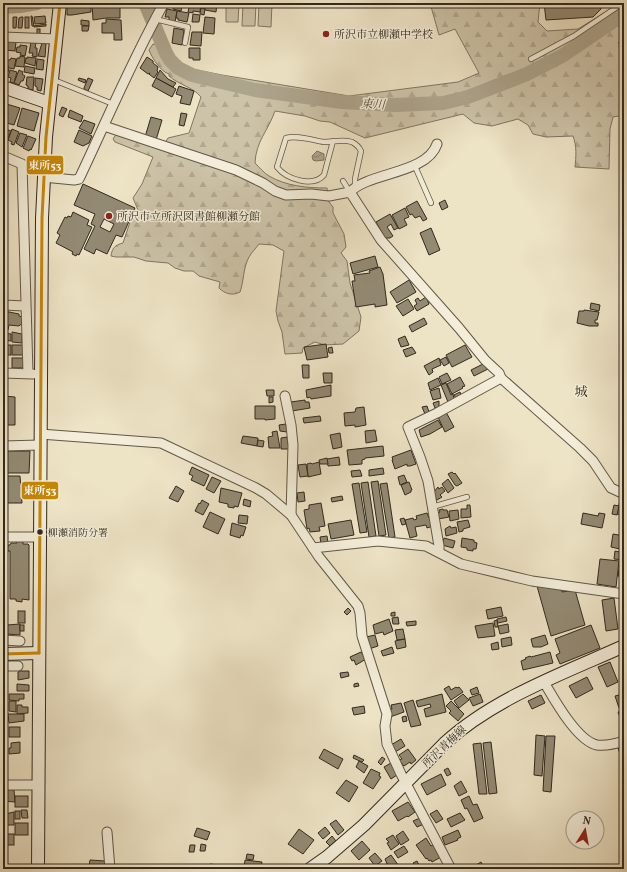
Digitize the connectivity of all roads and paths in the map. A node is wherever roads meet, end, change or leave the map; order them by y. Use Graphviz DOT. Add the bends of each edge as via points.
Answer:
graph roads {
  1 [pos="60,3"];
  2 [pos="164,3"];
  3 [pos="623,3"];
  4 [pos="155,19"];
  5 [pos="3,39"];
  6 [pos="56,39"];
  7 [pos="185,43"];
  8 [pos="531,59"];
  9 [pos="52,79"];
  10 [pos="3,87"];
  11 [pos="49,103"];
  12 [pos="113,104"];
  13 [pos="104,126"];
  14 [pos="333,141"];
  15 [pos="437,144"];
  16 [pos="3,156"];
  17 [pos="414,164"];
  18 [pos="44,177"];
  19 [pos="343,181"];
  20 [pos="352,189"];
  21 [pos="431,203"];
  22 [pos="3,305"];
  23 [pos="25,306"];
  24 [pos="3,373"];
  25 [pos="34,374"];
  26 [pos="501,378"];
  27 [pos="285,396"];
  28 [pos="40,440"];
  29 [pos="3,446"];
  30 [pos="624,494"];
  31 [pos="466,497"];
  32 [pos="432,508"];
  33 [pos="291,515"];
  34 [pos="3,537"];
  35 [pos="40,537"];
  36 [pos="312,548"];
  37 [pos="439,552"];
  38 [pos="624,594"];
  39 [pos="3,640"];
  40 [pos="20,641"];
  41 [pos="624,646"];
  42 [pos="39,653"];
  43 [pos="3,654"];
  44 [pos="3,666"];
  45 [pos="18,666"];
  46 [pos="544,682"];
  47 [pos="624,741"];
  48 [pos="406,782"];
  49 [pos="3,785"];
  50 [pos="39,785"];
  51 [pos="107,832"];
  52 [pos="38,869"];
  53 [pos="110,869"];
  54 [pos="310,869"];
  55 [pos="451,869"];
  1 -- 6 [label="street"];
  2 -- 4 [label="street"];
  3 -- 8 [label="lane" via="574,36"];
  4 -- 7 [label="lane" via="188,27"];
  4 -- 12 [label="street"];
  5 -- 6 [label="street"];
  6 -- 9 [label="street"];
  9 -- 11 [label="street"];
  9 -- 12 [label="lane"];
  10 -- 11 [label="street"];
  11 -- 18 [label="street"];
  12 -- 13 [label="street"];
  13 -- 18 [label="street" via="78,179"];
  13 -- 20 [label="street" via="236,170 286,196 329,196"];
  14 -- 14 [label="lane" via="286,138 277,167 281,173 299,181 321,178"];
  14 -- 20 [label="lane" via="354,143 361,151"];
  15 -- 17 [label="street" via="429,155"];
  16 -- 23 [label="street" via="22,164"];
  17 -- 20 [label="street"];
  17 -- 21 [label="lane"];
  18 -- 25 [label="street"];
  19 -- 20 [label="lane"];
  20 -- 26 [label="street" via="381,240"];
  22 -- 23 [label="street"];
  23 -- 25 [label="street"];
  24 -- 25 [label="street"];
  25 -- 28 [label="street"];
  26 -- 30 [label="street" via="593,461 611,488"];
  26 -- 32 [label="street" via="408,427 428,481"];
  27 -- 33 [label="street" via="293,445"];
  28 -- 29 [label="street"];
  28 -- 33 [label="street" via="161,443 266,494"];
  28 -- 35 [label="street"];
  31 -- 32 [label="lane"];
  32 -- 37 [label="street"];
  33 -- 36 [label="street"];
  34 -- 35 [label="street"];
  35 -- 42 [label="street"];
  36 -- 37 [label="street" via="378,541 426,546"];
  36 -- 48 [label="street" via="358,606 362,636 387,714 387,744"];
  37 -- 38 [label="street" via="461,564 532,581"];
  39 -- 40 [label="street"];
  41 -- 46 [label="street, 所沢青梅線"];
  42 -- 43 [label="street"];
  42 -- 50 [label="street"];
  44 -- 45 [label="street"];
  46 -- 47 [label="street" via="577,731 589,742 604,745"];
  46 -- 48 [label="street, 所沢青梅線" via="490,709 457,732"];
  48 -- 54 [label="street, 所沢青梅線" via="349,839"];
  48 -- 55 [label="street"];
  49 -- 50 [label="street"];
  50 -- 52 [label="street"];
  51 -- 53 [label="street"];
}
